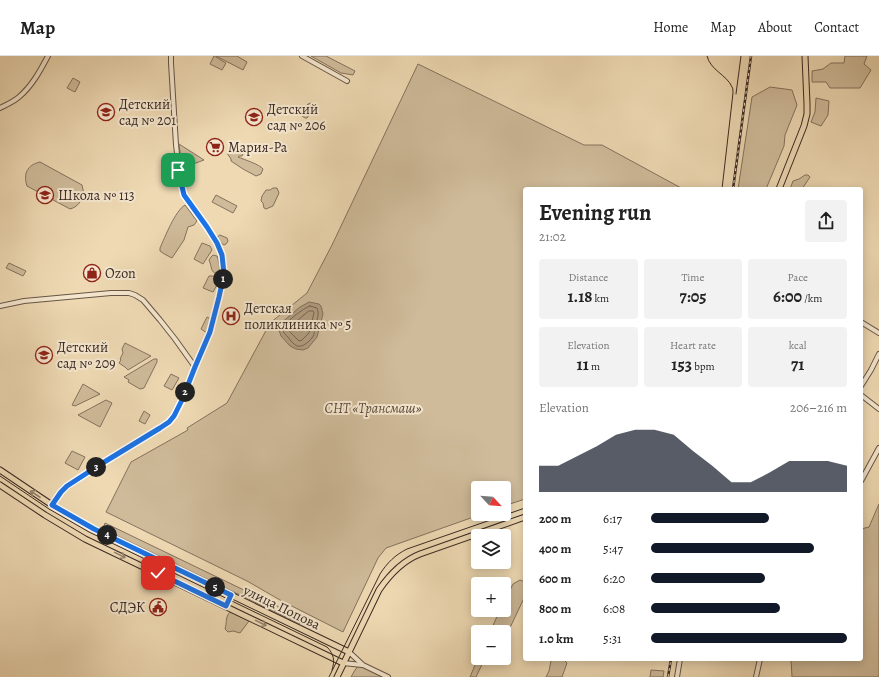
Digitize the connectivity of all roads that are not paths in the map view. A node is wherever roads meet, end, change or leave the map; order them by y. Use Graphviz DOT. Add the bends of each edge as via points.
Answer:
graph roads {
  1 [pos="48,56"];
  2 [pos="171,56"];
  3 [pos="302,56"];
  4 [pos="805,56"];
  5 [pos="347,81"];
  6 [pos="0,108"];
  7 [pos="780,187"];
  8 [pos="0,306"];
  9 [pos="863,323"];
  10 [pos="879,333"];
  11 [pos="879,354"];
  12 [pos="195,367"];
  13 [pos="863,383"];
  14 [pos="863,396"];
  15 [pos="879,408"];
  16 [pos="879,448"];
  17 [pos="0,470"];
  18 [pos="863,477"];
  19 [pos="0,485"];
  20 [pos="52,505"];
  21 [pos="523,518"];
  22 [pos="231,595"];
  23 [pos="226,606"];
  24 [pos="349,652"];
  25 [pos="680,661"];
  26 [pos="760,661"];
  27 [pos="344,663"];
  28 [pos="363,665"];
  29 [pos="337,677"];
  30 [pos="388,677"];
  31 [pos="677,677"];
  32 [pos="756,677"];
  1 -- 6 [label="street" via="29,88"];
  2 -- 12 [label="street" via="175,139 184,195 217,243 222,255 224,274 210,332"];
  3 -- 5 [label="street"];
  4 -- 7 [label="main road" via="807,114"];
  8 -- 12 [label="street" via="24,301 129,293 143,300"];
  9 -- 10 [label="street"];
  11 -- 13 [label="street"];
  12 -- 20 [label="street" via="178,408 169,422 67,486"];
  14 -- 15 [label="street"];
  16 -- 18 [label="street"];
  20 -- 17 [label="main road, улица Попова, one-way"];
  19 -- 23 [label="main road, улица Попова, one-way" via="86,539"];
  20 -- 22 [label="main road, улица Попова" via="94,529"];
  21 -- 24 [label="main road" via="420,554 401,564 379,590"];
  22 -- 23 [label="main road"];
  22 -- 24 [label="main road, улица Попова"];
  23 -- 27 [label="main road, улица Попова, one-way"];
  24 -- 27 [label="main road"];
  24 -- 28 [label="street, улица Попова"];
  25 -- 31 [label="street"];
  26 -- 32 [label="street"];
  27 -- 28 [label="street, улица Попова"];
  27 -- 29 [label="main road"];
  28 -- 30 [label="street, улица Попова"];
}
